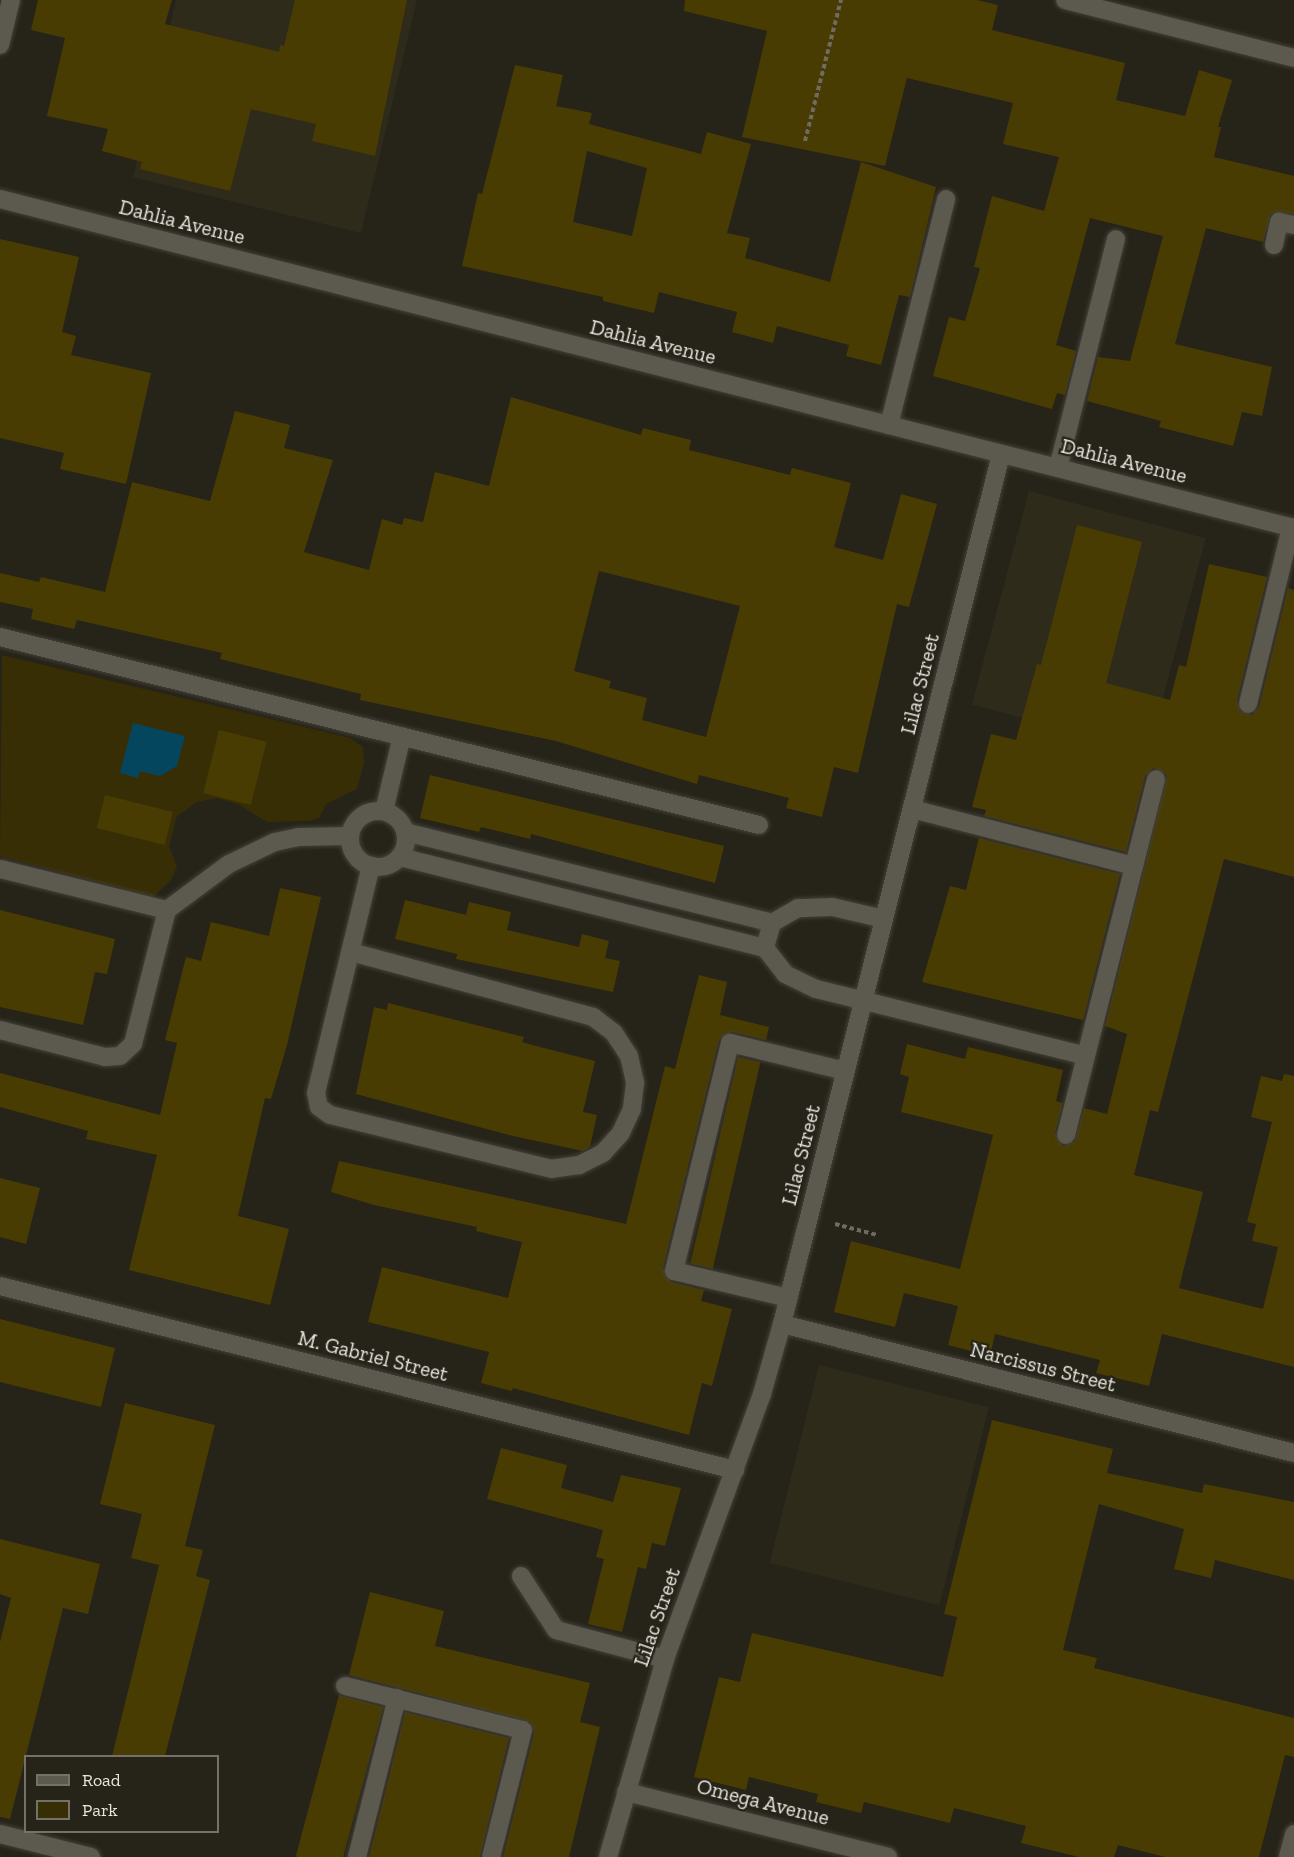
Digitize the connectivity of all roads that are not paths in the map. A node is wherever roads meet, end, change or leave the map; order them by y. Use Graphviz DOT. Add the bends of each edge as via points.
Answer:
graph roads {
  1 [pos="11,0"];
  2 [pos="1065,0"];
  3 [pos="0,45"];
  4 [pos="1294,58"];
  5 [pos="946,198"];
  6 [pos="0,199"];
  7 [pos="1294,225"];
  8 [pos="1116,239"];
  9 [pos="1274,245"];
  10 [pos="889,425"];
  11 [pos="1001,454"];
  12 [pos="1058,468"];
  13 [pos="1293,527"];
  14 [pos="0,637"];
  15 [pos="1248,704"];
  16 [pos="402,736"];
  17 [pos="1156,779"];
  18 [pos="912,809"];
  19 [pos="384,811"];
  20 [pos="759,825"];
  21 [pos="405,832"];
  22 [pos="350,836"];
  23 [pos="400,857"];
  24 [pos="371,866"];
  25 [pos="1134,866"];
  26 [pos="0,869"];
  27 [pos="691,903"];
  28 [pos="167,910"];
  29 [pos="884,919"];
  30 [pos="772,923"];
  31 [pos="685,928"];
  32 [pos="765,948"];
  33 [pos="351,952"];
  34 [pos="863,1001"];
  35 [pos="0,1030"];
  36 [pos="1086,1056"];
  37 [pos="845,1071"];
  38 [pos="1066,1135"];
  39 [pos="0,1286"];
  40 [pos="788,1298"];
  41 [pos="782,1324"];
  42 [pos="1294,1453"];
  43 [pos="735,1470"];
  44 [pos="521,1576"];
  45 [pos="665,1659"];
  46 [pos="345,1686"];
  47 [pos="397,1698"];
  48 [pos="626,1791"];
  49 [pos="0,1834"];
  50 [pos="1294,1834"];
  51 [pos="34,1850"];
  52 [pos="91,1857"];
  53 [pos="357,1857"];
  54 [pos="491,1857"];
  55 [pos="608,1857"];
  56 [pos="888,1857"];
  57 [pos="1288,1857"];
  1 -- 3 [label="street"];
  2 -- 4 [label="street"];
  5 -- 10 [label="street"];
  6 -- 10 [label="street, Dahlia Avenue"];
  7 -- 9 [label="street" via="1279,222"];
  8 -- 12 [label="street"];
  10 -- 11 [label="street, Dahlia Avenue"];
  11 -- 12 [label="street, Dahlia Avenue"];
  11 -- 18 [label="street, Lilac Street"];
  12 -- 13 [label="street, Dahlia Avenue"];
  13 -- 15 [label="street"];
  14 -- 16 [label="street"];
  16 -- 19 [label="street"];
  16 -- 20 [label="street"];
  17 -- 25 [label="street"];
  18 -- 25 [label="street"];
  18 -- 29 [label="street, Lilac Street"];
  19 -- 21 [label="street" via="398,819"];
  19 -- 22 [label="street" via="362,816"];
  21 -- 23 [label="street" via="405,849"];
  21 -- 27 [label="street"];
  22 -- 24 [label="street" via="355,855"];
  22 -- 28 [label="street" via="298,837 275,842 229,864"];
  23 -- 24 [label="street" via="386,866"];
  23 -- 31 [label="street"];
  24 -- 33 [label="street"];
  25 -- 36 [label="street"];
  26 -- 28 [label="street"];
  27 -- 30 [label="street"];
  27 -- 31 [label="street"];
  28 -- 35 [label="street" via="133,1044 120,1056 105,1057"];
  29 -- 30 [label="street" via="817,906 790,911"];
  29 -- 34 [label="street, Lilac Street"];
  30 -- 32 [label="street"];
  31 -- 32 [label="street"];
  32 -- 34 [label="street" via="773,963 802,984"];
  33 -- 33 [label="street" via="316,1093 319,1107 330,1115 552,1169 579,1165 603,1153 621,1133 635,1083 629,1056 614,1034 593,1017"];
  34 -- 36 [label="street"];
  34 -- 37 [label="street, Lilac Street"];
  36 -- 38 [label="street"];
  37 -- 40 [label="street, Lilac Street"];
  37 -- 40 [label="street" via="730,1042 675,1271"];
  39 -- 43 [label="street, M. Gabriel Street"];
  40 -- 41 [label="street, Lilac Street"];
  41 -- 42 [label="street, Narcissus Street"];
  41 -- 43 [label="street, Lilac Street"];
  43 -- 45 [label="street, Lilac Street"];
  44 -- 45 [label="street" via="556,1630"];
  45 -- 48 [label="street, Lilac Street"];
  46 -- 47 [label="street"];
  47 -- 53 [label="street"];
  47 -- 54 [label="street" via="523,1730"];
  48 -- 55 [label="street, Lilac Street"];
  48 -- 56 [label="street, Omega Avenue"];
  49 -- 51 [label="street"];
  50 -- 57 [label="street"];
  51 -- 52 [label="street"];
}
